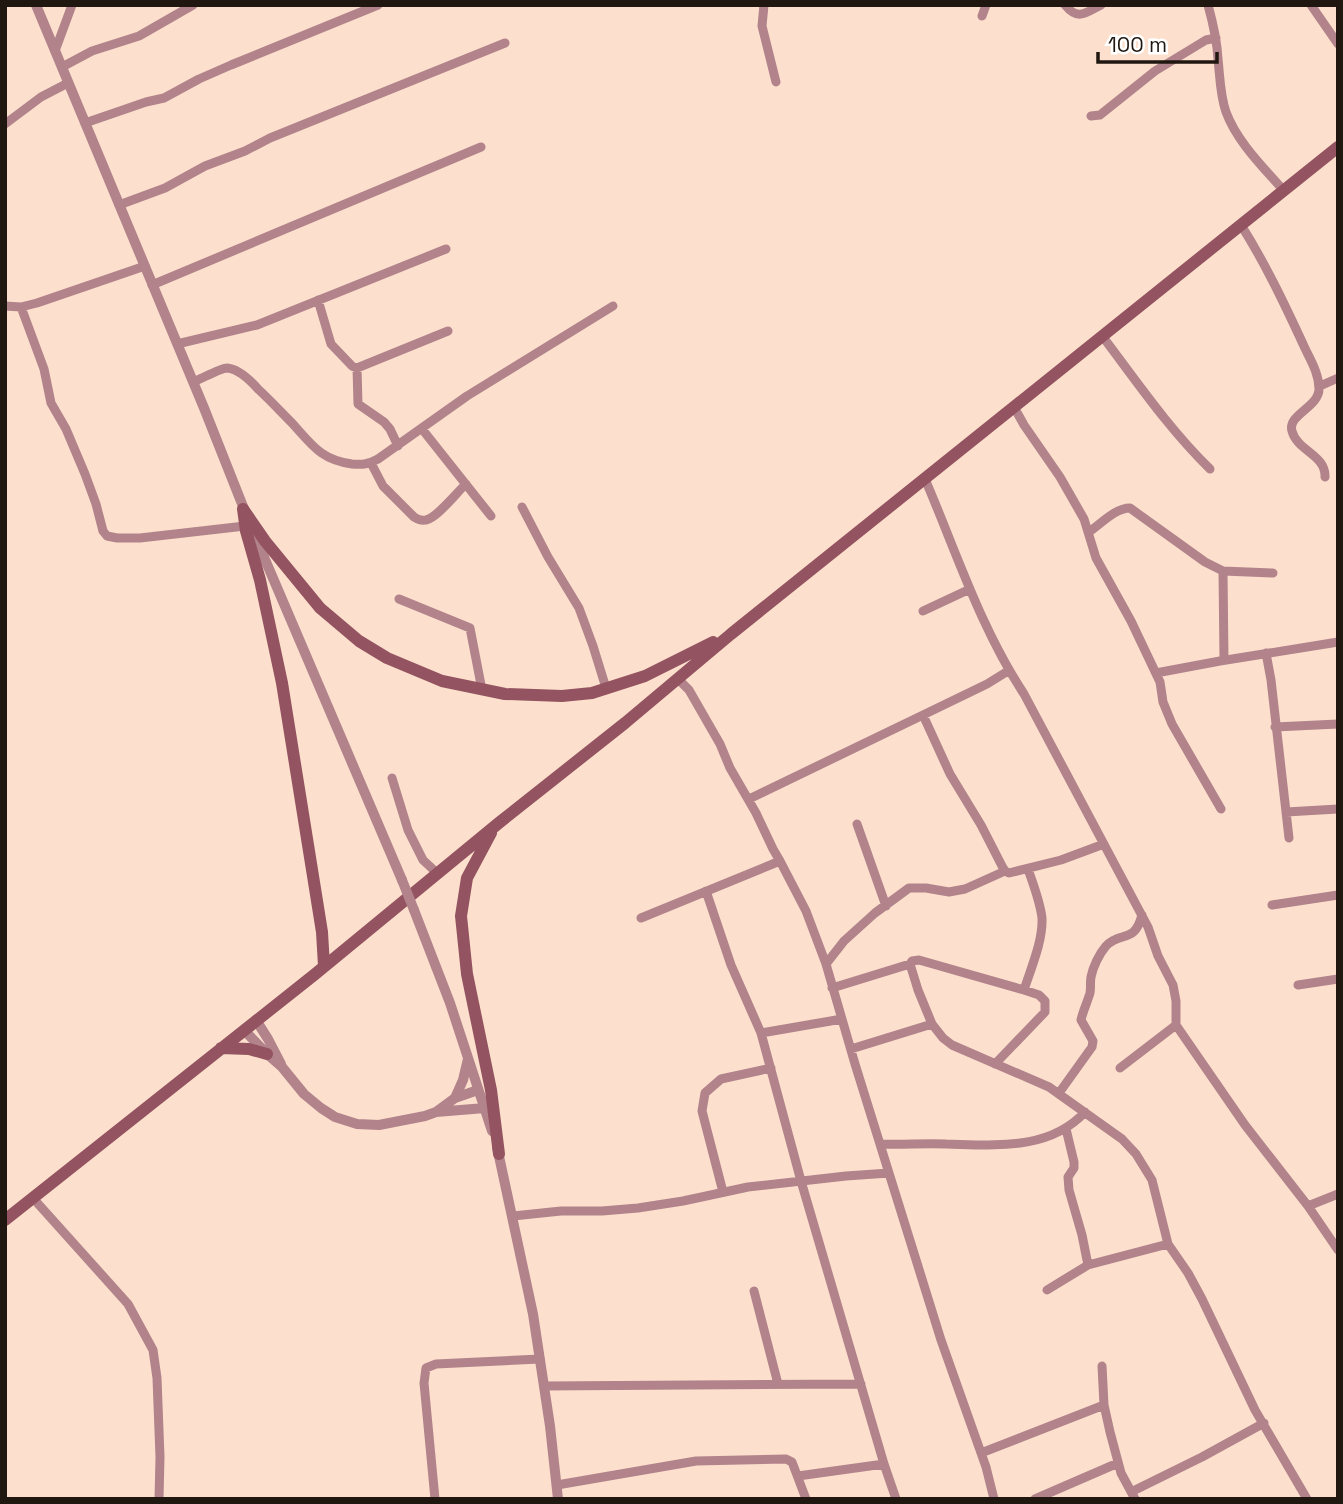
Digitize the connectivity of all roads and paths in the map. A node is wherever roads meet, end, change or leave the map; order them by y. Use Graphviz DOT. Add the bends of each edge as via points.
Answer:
graph roads {
  1 [pos="36,5"];
  2 [pos="72,5"];
  3 [pos="193,5"];
  4 [pos="378,5"];
  5 [pos="764,5"];
  6 [pos="986,5"];
  7 [pos="1065,5"];
  8 [pos="1101,5"];
  9 [pos="1208,5"];
  10 [pos="1311,5"];
  11 [pos="982,16"];
  12 [pos="1216,38"];
  13 [pos="505,43"];
  14 [pos="1338,44"];
  15 [pos="55,51"];
  16 [pos="62,67"];
  17 [pos="776,82"];
  18 [pos="68,83"];
  19 [pos="1091,117"];
  20 [pos="85,123"];
  21 [pos="5,124"];
  22 [pos="481,147"];
  23 [pos="1338,147"];
  24 [pos="1284,191"];
  25 [pos="119,205"];
  26 [pos="1241,225"];
  27 [pos="446,249"];
  28 [pos="145,266"];
  29 [pos="152,285"];
  30 [pos="318,300"];
  31 [pos="5,306"];
  32 [pos="613,306"];
  33 [pos="21,307"];
  34 [pos="448,331"];
  35 [pos="1103,337"];
  36 [pos="177,344"];
  37 [pos="357,368"];
  38 [pos="1338,378"];
  39 [pos="193,382"];
  40 [pos="1320,386"];
  41 [pos="1014,408"];
  42 [pos="422,429"];
  43 [pos="398,446"];
  44 [pos="371,463"];
  45 [pos="1210,469"];
  46 [pos="1325,477"];
  47 [pos="925,479"];
  48 [pos="466,484"];
  49 [pos="522,507"];
  50 [pos="243,509"];
  51 [pos="491,516"];
  52 [pos="245,526"];
  53 [pos="1089,533"];
  54 [pos="1223,571"];
  55 [pos="1273,573"];
  56 [pos="970,589"];
  57 [pos="399,599"];
  58 [pos="923,611"];
  59 [pos="731,634"];
  60 [pos="1338,642"];
  61 [pos="1266,653"];
  62 [pos="1224,660"];
  63 [pos="1009,671"];
  64 [pos="1156,673"];
  65 [pos="678,679"];
  66 [pos="606,688"];
  67 [pos="482,690"];
  68 [pos="923,715"];
  69 [pos="1338,724"];
  70 [pos="1275,727"];
  71 [pos="392,778"];
  72 [pos="749,799"];
  73 [pos="1221,809"];
  74 [pos="1338,809"];
  75 [pos="1286,812"];
  76 [pos="500,822"];
  77 [pos="857,824"];
  78 [pos="1289,838"];
  79 [pos="1104,844"];
  80 [pos="780,861"];
  81 [pos="1028,869"];
  82 [pos="1006,871"];
  83 [pos="437,873"];
  84 [pos="706,891"];
  85 [pos="1338,895"];
  86 [pos="1272,905"];
  87 [pos="886,906"];
  88 [pos="1142,915"];
  89 [pos="641,918"];
  90 [pos="825,964"];
  91 [pos="910,964"];
  92 [pos="324,966"];
  93 [pos="1338,979"];
  94 [pos="1298,985"];
  95 [pos="832,988"];
  96 [pos="1024,990"];
  97 [pos="842,1019"];
  98 [pos="256,1020"];
  99 [pos="932,1024"];
  100 [pos="1177,1025"];
  101 [pos="244,1030"];
  102 [pos="761,1033"];
  103 [pos="221,1048"];
  104 [pos="851,1049"];
  105 [pos="267,1054"];
  106 [pos="468,1059"];
  107 [pos="995,1064"];
  108 [pos="282,1067"];
  109 [pos="771,1068"];
  110 [pos="1120,1068"];
  111 [pos="478,1090"];
  112 [pos="1059,1093"];
  113 [pos="455,1098"];
  114 [pos="485,1108"];
  115 [pos="436,1112"];
  116 [pos="1086,1112"];
  117 [pos="1066,1129"];
  118 [pos="880,1144"];
  119 [pos="499,1154"];
  120 [pos="889,1173"];
  121 [pos="800,1181"];
  122 [pos="723,1192"];
  123 [pos="1338,1194"];
  124 [pos="32,1198"];
  125 [pos="1308,1206"];
  126 [pos="513,1216"];
  127 [pos="5,1220"];
  128 [pos="1168,1244"];
  129 [pos="1338,1250"];
  130 [pos="1088,1265"];
  131 [pos="1046,1290"];
  132 [pos="754,1291"];
  133 [pos="540,1359"];
  134 [pos="1102,1366"];
  135 [pos="778,1384"];
  136 [pos="861,1384"];
  137 [pos="544,1386"];
  138 [pos="1104,1405"];
  139 [pos="1264,1423"];
  140 [pos="981,1453"];
  141 [pos="1118,1463"];
  142 [pos="884,1464"];
  143 [pos="798,1476"];
  144 [pos="557,1485"];
  145 [pos="1133,1495"];
  146 [pos="159,1499"];
  147 [pos="435,1499"];
  148 [pos="558,1499"];
  149 [pos="806,1499"];
  150 [pos="896,1499"];
  151 [pos="994,1499"];
  152 [pos="1035,1499"];
  153 [pos="1307,1499"];
  1 -- 15 [label="street"];
  2 -- 15 [label="street"];
  3 -- 16 [label="street" via="139,36 92,51"];
  4 -- 20 [label="street" via="164,97"];
  5 -- 17 [label="street" via="762,26"];
  6 -- 11 [label="street"];
  7 -- 8 [label="street" via="1079,15"];
  9 -- 12 [label="street"];
  10 -- 14 [label="street"];
  12 -- 19 [label="street" via="1164,65 1100,115"];
  12 -- 24 [label="street" via="1227,115 1241,140"];
  13 -- 25 [label="street"];
  15 -- 16 [label="street"];
  16 -- 18 [label="street"];
  18 -- 20 [label="street"];
  18 -- 21 [label="street"];
  20 -- 25 [label="street"];
  22 -- 29 [label="street"];
  23 -- 24 [label="main road"];
  24 -- 26 [label="main road"];
  25 -- 28 [label="street"];
  26 -- 35 [label="main road"];
  26 -- 40 [label="street" via="1282,298"];
  27 -- 30 [label="street"];
  28 -- 29 [label="street"];
  28 -- 33 [label="street"];
  29 -- 36 [label="street"];
  30 -- 36 [label="street" via="257,325"];
  30 -- 37 [label="street" via="331,344"];
  31 -- 33 [label="street"];
  32 -- 42 [label="street"];
  33 -- 52 [label="street" via="51,403 85,474 107,536 140,538"];
  34 -- 37 [label="street"];
  35 -- 41 [label="main road"];
  35 -- 45 [label="street" via="1156,408"];
  36 -- 39 [label="street"];
  37 -- 43 [label="street" via="358,404 384,422"];
  38 -- 40 [label="street"];
  39 -- 44 [label="street" via="221,369 236,371 320,452 339,462"];
  39 -- 50 [label="street"];
  40 -- 46 [label="street" via="1319,396 1297,416 1292,431 1320,462"];
  41 -- 47 [label="main road"];
  41 -- 53 [label="street" via="1079,508"];
  42 -- 43 [label="street"];
  42 -- 48 [label="street"];
  43 -- 44 [label="street"];
  44 -- 48 [label="street" via="383,486 421,520 434,516"];
  47 -- 56 [label="street"];
  47 -- 59 [label="main road"];
  48 -- 51 [label="street"];
  49 -- 66 [label="street" via="579,608"];
  50 -- 52 [label="main road"];
  50 -- 67 [label="main road" via="320,608 359,641 410,669"];
  50 -- 106 [label="street, bridge" via="402,880"];
  52 -- 92 [label="main road" via="282,683"];
  53 -- 54 [label="street" via="1114,513 1130,508"];
  53 -- 64 [label="street" via="1096,558"];
  54 -- 55 [label="street"];
  54 -- 62 [label="street"];
  56 -- 58 [label="street"];
  56 -- 63 [label="street"];
  57 -- 67 [label="street" via="470,628"];
  59 -- 65 [label="main road"];
  59 -- 66 [label="main road" via="645,676"];
  60 -- 61 [label="street"];
  61 -- 62 [label="street"];
  61 -- 70 [label="street"];
  62 -- 64 [label="street"];
  63 -- 68 [label="street"];
  63 -- 79 [label="street"];
  64 -- 73 [label="street" via="1172,724"];
  65 -- 72 [label="street" via="689,690"];
  65 -- 76 [label="main road"];
  66 -- 67 [label="main road" via="562,696"];
  68 -- 72 [label="street"];
  68 -- 82 [label="street" via="960,792"];
  69 -- 70 [label="street"];
  70 -- 75 [label="street"];
  71 -- 83 [label="street" via="408,830 423,860"];
  72 -- 80 [label="street"];
  74 -- 75 [label="street"];
  75 -- 78 [label="street"];
  76 -- 83 [label="main road"];
  76 -- 119 [label="main road" via="467,878 461,916"];
  77 -- 87 [label="street"];
  79 -- 81 [label="street"];
  79 -- 88 [label="street"];
  80 -- 84 [label="street"];
  80 -- 90 [label="street" via="806,911"];
  81 -- 82 [label="street"];
  81 -- 96 [label="street" via="1042,919"];
  82 -- 87 [label="street" via="949,892 909,888"];
  83 -- 92 [label="main road"];
  84 -- 89 [label="street"];
  84 -- 102 [label="street"];
  85 -- 86 [label="street"];
  87 -- 90 [label="street" via="844,941"];
  88 -- 100 [label="street" via="1173,985"];
  88 -- 112 [label="street" via="1139,927 1106,945 1098,959 1081,1020 1092,1047"];
  90 -- 95 [label="street"];
  91 -- 95 [label="street"];
  91 -- 96 [label="street" via="919,960"];
  91 -- 99 [label="street"];
  92 -- 98 [label="main road"];
  93 -- 94 [label="street"];
  95 -- 97 [label="street"];
  96 -- 107 [label="street" via="1045,1001 1045,1012"];
  97 -- 102 [label="street"];
  97 -- 104 [label="street"];
  98 -- 101 [label="main road"];
  98 -- 108 [label="street"];
  99 -- 104 [label="street"];
  99 -- 107 [label="street" via="952,1045"];
  100 -- 110 [label="street"];
  100 -- 125 [label="street" via="1245,1125"];
  101 -- 103 [label="main road"];
  101 -- 105 [label="street"];
  102 -- 109 [label="street"];
  103 -- 105 [label="main road"];
  103 -- 124 [label="main road"];
  104 -- 118 [label="street"];
  105 -- 108 [label="street"];
  106 -- 111 [label="street"];
  106 -- 113 [label="street"];
  107 -- 112 [label="street"];
  108 -- 115 [label="street" via="321,1108 357,1124 402,1122"];
  109 -- 121 [label="street"];
  109 -- 122 [label="street" via="721,1079 705,1093 702,1111"];
  111 -- 113 [label="street"];
  111 -- 114 [label="street"];
  112 -- 116 [label="street"];
  113 -- 115 [label="street"];
  114 -- 115 [label="street"];
  114 -- 119 [label="street"];
  116 -- 117 [label="street"];
  116 -- 128 [label="street" via="1122,1139 1146,1167"];
  117 -- 118 [label="street" via="1020,1144"];
  117 -- 130 [label="street" via="1074,1162 1069,1190"];
  118 -- 120 [label="street"];
  119 -- 126 [label="street"];
  120 -- 121 [label="street"];
  120 -- 140 [label="street"];
  121 -- 122 [label="street"];
  121 -- 136 [label="street"];
  122 -- 126 [label="street" via="638,1208"];
  123 -- 125 [label="street"];
  124 -- 127 [label="main road"];
  124 -- 146 [label="street" via="128,1304 153,1350"];
  125 -- 129 [label="street"];
  126 -- 133 [label="street"];
  128 -- 130 [label="street"];
  128 -- 139 [label="street" via="1202,1299"];
  130 -- 131 [label="street"];
  132 -- 135 [label="street"];
  133 -- 137 [label="street"];
  133 -- 147 [label="street" via="426,1368"];
  134 -- 138 [label="street"];
  135 -- 136 [label="street"];
  135 -- 137 [label="street"];
  136 -- 142 [label="street"];
  137 -- 144 [label="street"];
  138 -- 140 [label="street"];
  138 -- 141 [label="street"];
  139 -- 145 [label="street"];
  139 -- 153 [label="street"];
  140 -- 151 [label="street"];
  141 -- 145 [label="street"];
  141 -- 152 [label="street"];
  142 -- 143 [label="street"];
  142 -- 150 [label="street"];
  143 -- 144 [label="street" via="786,1459 696,1461"];
  143 -- 149 [label="street"];
  144 -- 148 [label="street"];
}
